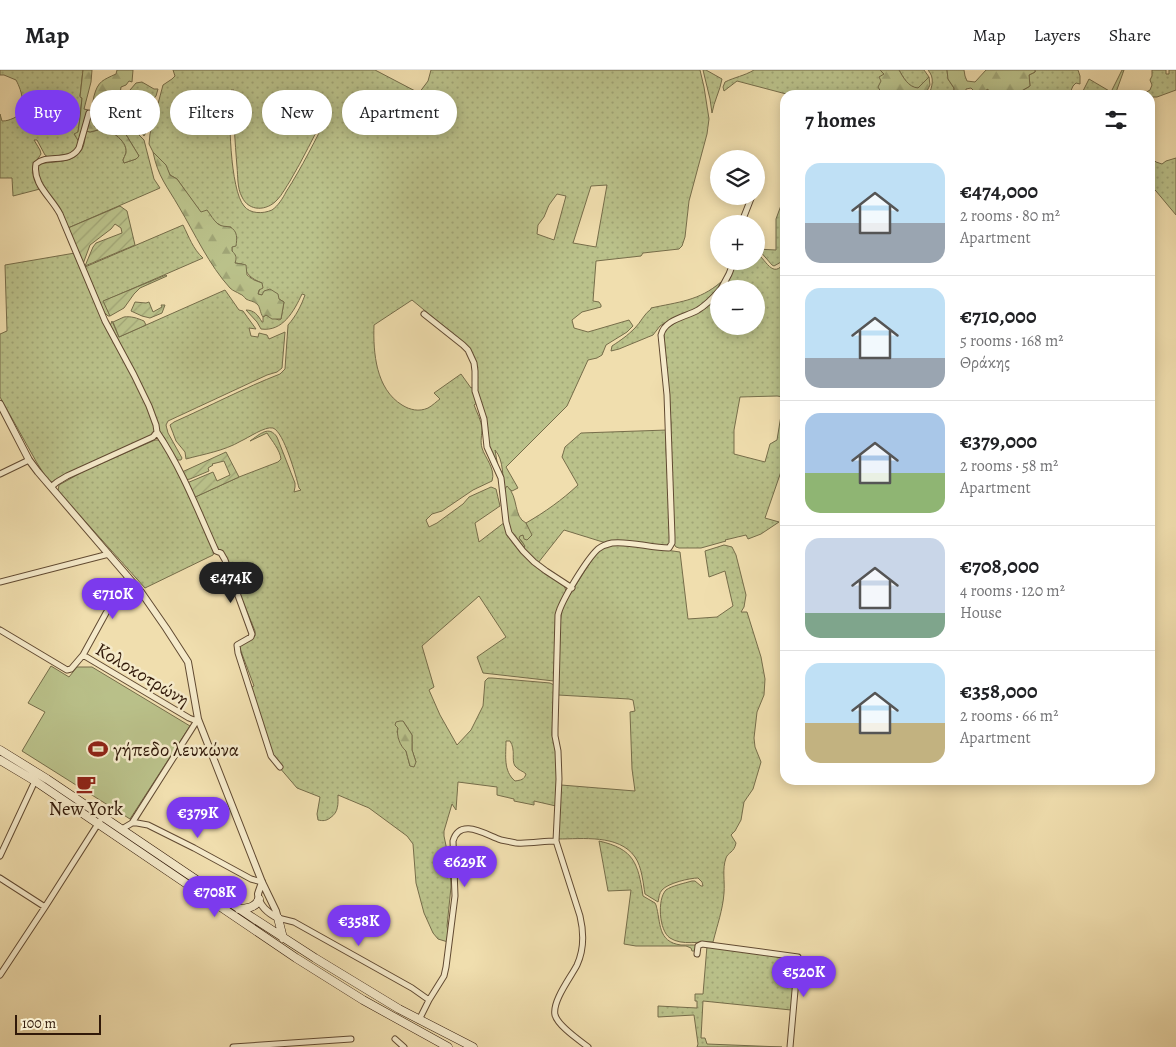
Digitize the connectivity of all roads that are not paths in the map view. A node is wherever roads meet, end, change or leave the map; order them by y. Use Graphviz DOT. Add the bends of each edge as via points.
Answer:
graph roads {
  1 [pos="90,113"];
  2 [pos="710,300"];
  3 [pos="424,314"];
  4 [pos="0,404"];
  5 [pos="157,432"];
  6 [pos="29,460"];
  7 [pos="0,474"];
  8 [pos="51,488"];
  9 [pos="109,554"];
  10 [pos="128,576"];
  11 [pos="0,582"];
  12 [pos="572,588"];
  13 [pos="0,630"];
  14 [pos="83,655"];
  15 [pos="198,719"];
  16 [pos="0,750"];
  17 [pos="0,760"];
  18 [pos="280,767"];
  19 [pos="35,781"];
  20 [pos="103,816"];
  21 [pos="132,823"];
  22 [pos="98,824"];
  23 [pos="122,829"];
  24 [pos="556,841"];
  25 [pos="0,856"];
  26 [pos="0,878"];
  27 [pos="262,882"];
  28 [pos="259,899"];
  29 [pos="45,907"];
  30 [pos="239,909"];
  31 [pos="278,918"];
  32 [pos="283,938"];
  33 [pos="697,954"];
  34 [pos="0,974"];
  35 [pos="429,1000"];
  36 [pos="419,1020"];
  37 [pos="395,1039"];
  38 [pos="351,1040"];
  39 [pos="300,1045"];
  40 [pos="233,1047"];
  41 [pos="404,1047"];
  42 [pos="448,1047"];
  43 [pos="473,1047"];
  44 [pos="588,1047"];
  45 [pos="790,1047"];
  1 -- 5 [label="street" via="78,151 73,156 36,164 39,185 60,214 106,321 149,406"];
  2 -- 12 [label="street" via="700,309 667,324 661,336 667,395 671,547 607,544 596,551"];
  3 -- 12 [label="street" via="472,356 475,391 484,419 487,446 501,478 509,533 534,562"];
  4 -- 6 [label="street"];
  5 -- 8 [label="street" via="153,437 81,469"];
  5 -- 18 [label="street" via="176,463 216,551 225,560 241,601 252,634 237,645 238,653 271,756"];
  6 -- 7 [label="street"];
  6 -- 8 [label="street"];
  8 -- 9 [label="street"];
  9 -- 10 [label="street"];
  9 -- 11 [label="street"];
  10 -- 14 [label="street"];
  10 -- 15 [label="street" via="188,662"];
  12 -- 24 [label="street" via="558,615"];
  13 -- 14 [label="street, Κολοκοτρώνη" via="68,670"];
  14 -- 15 [label="street, Κολοκοτρώνη" via="189,718"];
  15 -- 21 [label="street"];
  15 -- 27 [label="street"];
  16 -- 20 [label="main road"];
  17 -- 19 [label="main road"];
  19 -- 22 [label="main road"];
  19 -- 25 [label="street"];
  20 -- 22 [label="street"];
  20 -- 23 [label="main road"];
  21 -- 23 [label="street"];
  21 -- 27 [label="street" via="148,825 251,880"];
  22 -- 29 [label="street"];
  22 -- 42 [label="main road" via="303,963"];
  23 -- 30 [label="main road"];
  24 -- 35 [label="street" via="513,842 471,829 456,833 453,846 456,884 446,967"];
  24 -- 44 [label="street" via="580,916 583,941 577,965 556,1005 555,1015 561,1025"];
  26 -- 29 [label="street"];
  27 -- 28 [label="street"];
  27 -- 31 [label="street"];
  28 -- 30 [label="main road" via="254,906"];
  28 -- 31 [label="street" via="267,912"];
  29 -- 34 [label="street"];
  30 -- 32 [label="main road"];
  31 -- 32 [label="main road"];
  31 -- 35 [label="street" via="294,922"];
  32 -- 36 [label="main road"];
  33 -- 45 [label="street" via="698,946 702,944 798,957"];
  35 -- 36 [label="street"];
  36 -- 43 [label="main road"];
  37 -- 41 [label="street"];
  38 -- 39 [label="street"];
  39 -- 40 [label="street"];
}
